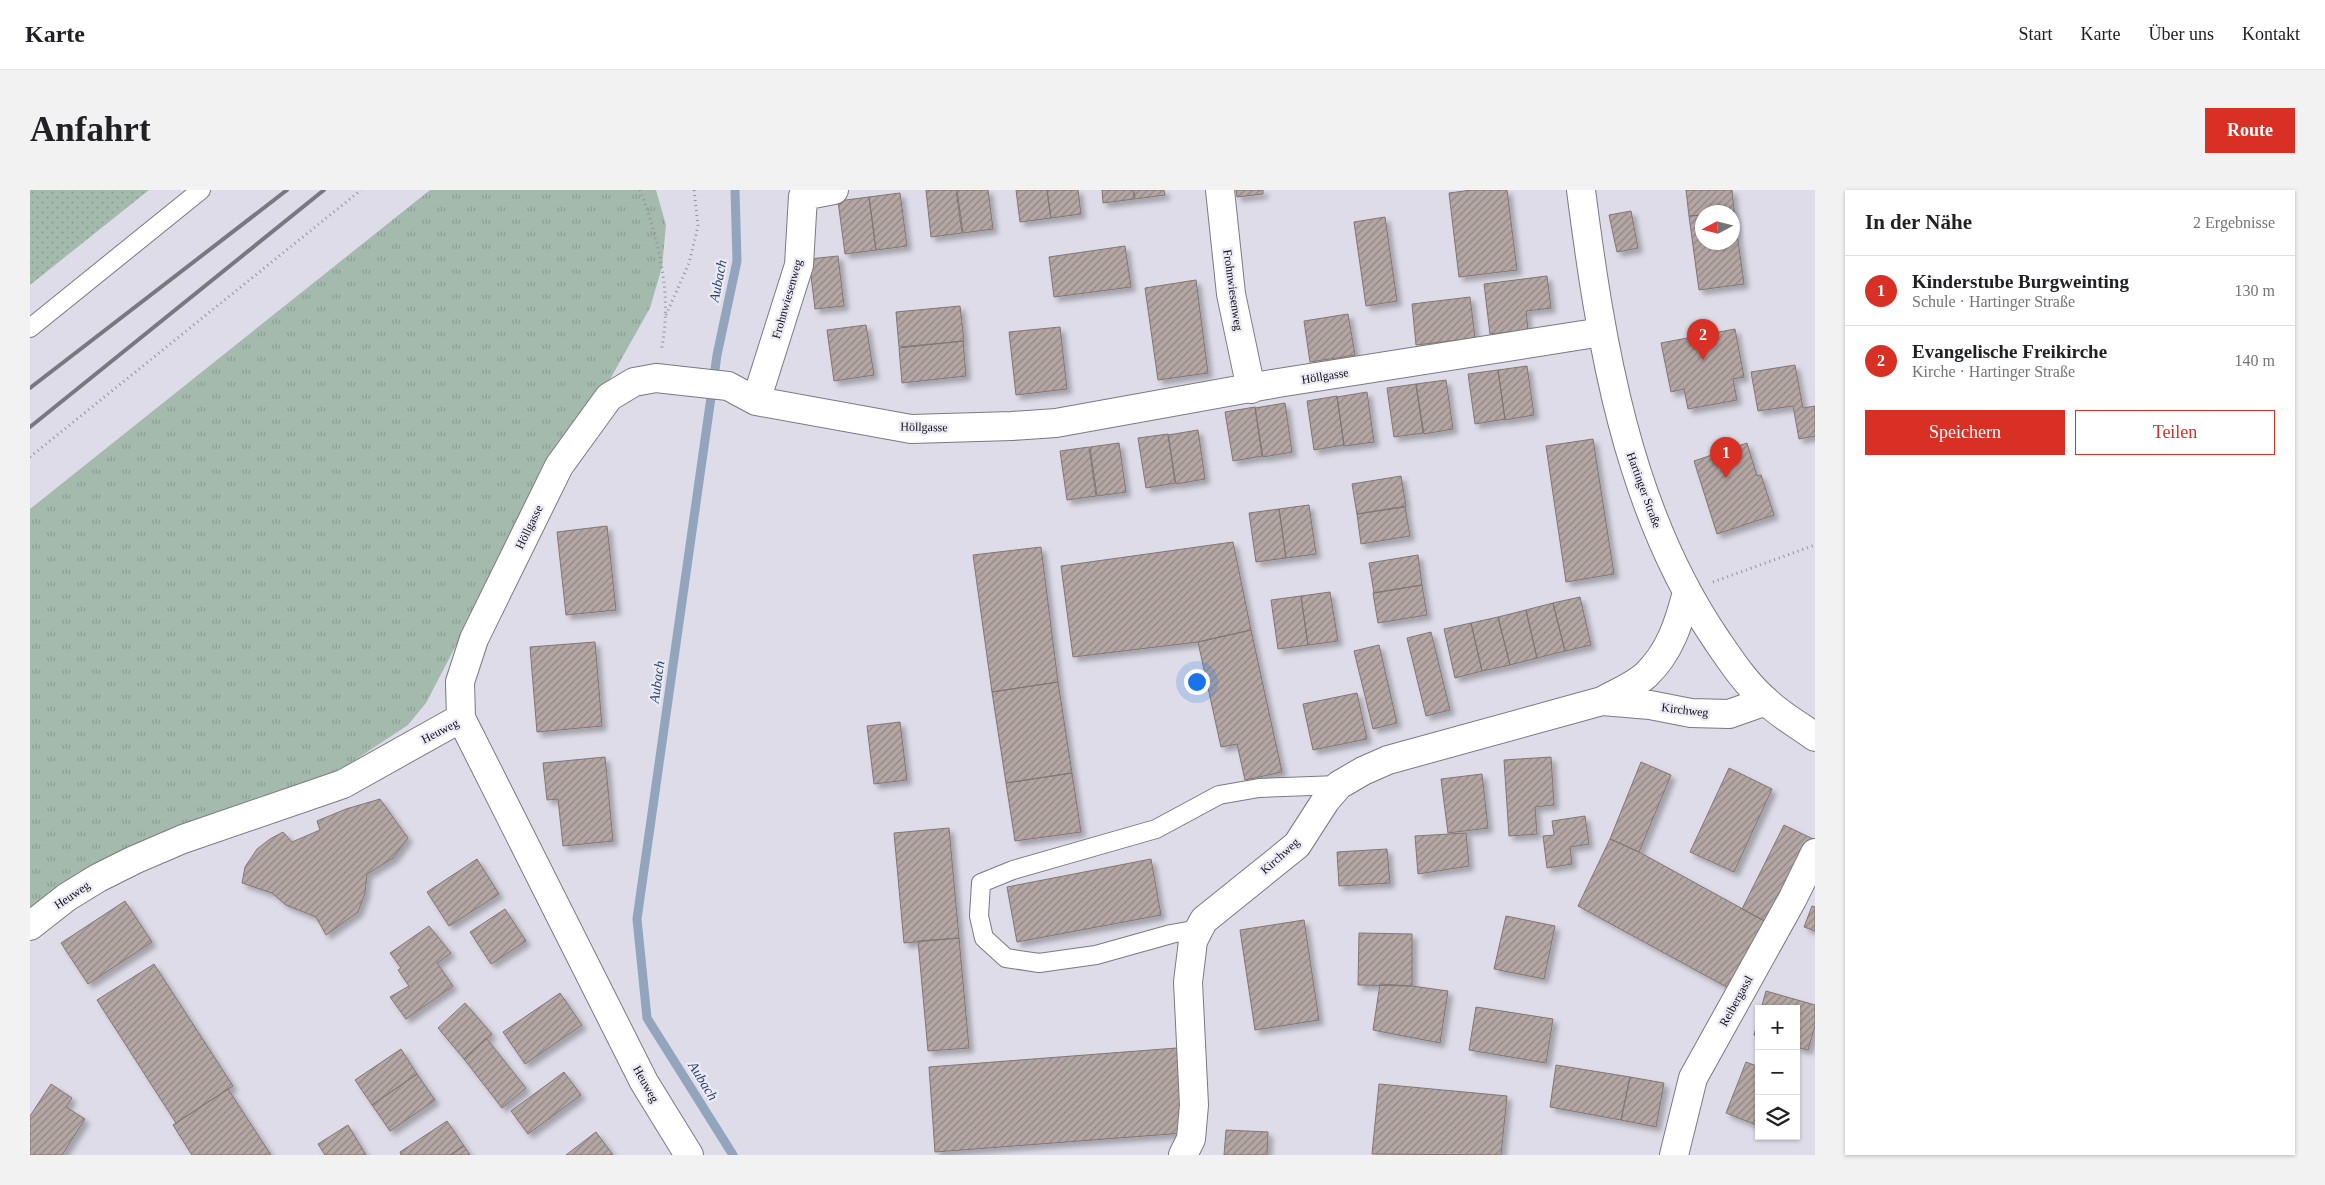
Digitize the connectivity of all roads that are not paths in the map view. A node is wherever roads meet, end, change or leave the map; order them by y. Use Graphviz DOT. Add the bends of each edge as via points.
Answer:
graph roads {
  1 [pos="201,190"];
  2 [pos="834,190"];
  3 [pos="1220,190"];
  4 [pos="1581,190"];
  5 [pos="30,328"];
  6 [pos="1602,332"];
  7 [pos="1251,388"];
  8 [pos="756,402"];
  9 [pos="1687,592"];
  10 [pos="1602,701"];
  11 [pos="1766,701"];
  12 [pos="461,718"];
  13 [pos="1815,737"];
  14 [pos="1339,785"];
  15 [pos="1815,853"];
  16 [pos="30,926"];
  17 [pos="1199,929"];
  18 [pos="689,1155"];
  19 [pos="1183,1155"];
  20 [pos="1674,1155"];
  1 -- 5 [label="lane"];
  2 -- 8 [label="street, Frohnwiesenweg" via="803,196 800,265"];
  3 -- 7 [label="street, Frohnwiesenweg" via="1231,294"];
  4 -- 6 [label="street, Hartinger Straße"];
  6 -- 7 [label="street, Höllgasse"];
  6 -- 9 [label="street, Hartinger Straße" via="1627,440 1649,509"];
  7 -- 8 [label="street, Höllgasse" via="1056,423 910,429"];
  8 -- 12 [label="street, Höllgasse" via="728,386 656,378 634,382 609,397 559,466 474,639 460,682"];
  9 -- 10 [label="street, Kirchweg" via="1679,623 1666,652 1645,676"];
  9 -- 11 [label="street, Hartinger Straße" via="1737,669"];
  10 -- 11 [label="street, Kirchweg" via="1729,714"];
  10 -- 14 [label="street, Kirchweg" via="1388,760"];
  11 -- 13 [label="street, Hartinger Straße"];
  12 -- 16 [label="street, Heuweg" via="343,784 183,839 134,860 67,897"];
  12 -- 18 [label="street, Heuweg" via="644,1082"];
  14 -- 17 [label="street, Kirchweg" via="1296,844 1204,920"];
  14 -- 17 [label="lane" via="1259,788 1219,795 1156,829 1012,870 981,883 979,916 984,938 1006,958 1039,963 1096,955"];
  15 -- 20 [label="street, Reibergassl" via="1693,1078"];
  17 -- 19 [label="street, Kirchweg" via="1193,941 1188,982 1194,1105 1191,1139"];
}
